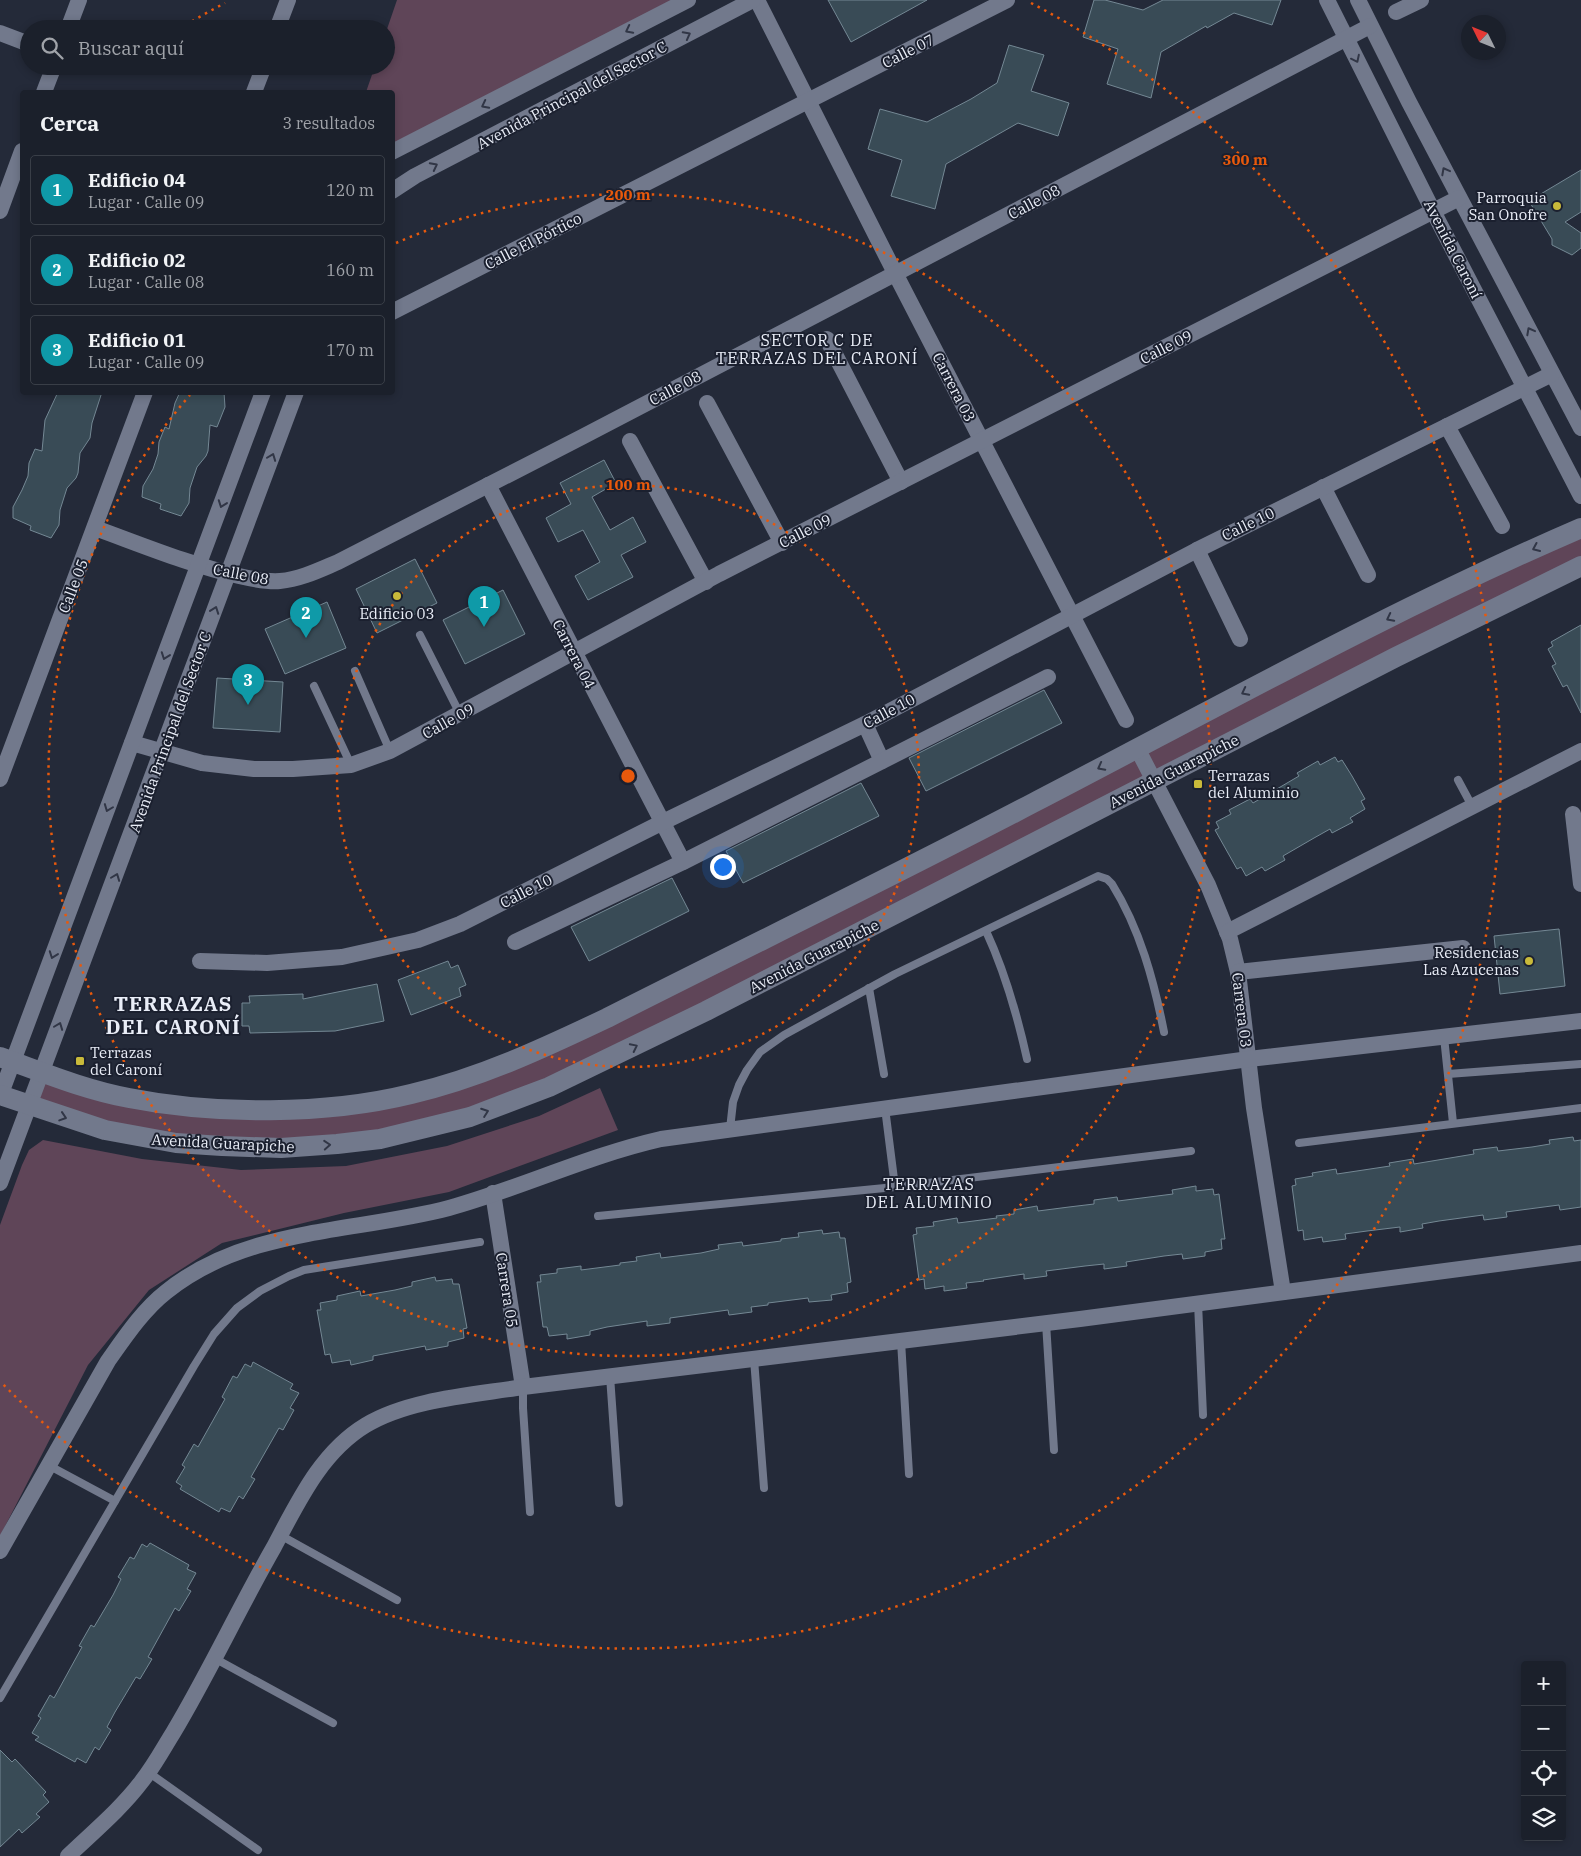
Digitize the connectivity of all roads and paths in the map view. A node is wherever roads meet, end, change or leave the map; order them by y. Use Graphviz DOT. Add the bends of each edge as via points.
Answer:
graph roads {
  1 [pos="79,0"];
  2 [pos="288,0"];
  3 [pos="688,0"];
  4 [pos="755,0"];
  5 [pos="1007,0"];
  6 [pos="1326,0"];
  7 [pos="1358,0"];
  8 [pos="1421,0"];
  9 [pos="1396,12"];
  10 [pos="71,20"];
  11 [pos="280,20"];
  12 [pos="1370,26"];
  13 [pos="0,33"];
  14 [pos="1346,38"];
  15 [pos="20,41"];
  16 [pos="51,75"];
  17 [pos="261,75"];
  18 [pos="45,90"];
  19 [pos="255,90"];
  20 [pos="808,102"];
  21 [pos="395,150"];
  22 [pos="20,156"];
  23 [pos="395,189"];
  24 [pos="1459,198"];
  25 [pos="0,211"];
  26 [pos="1433,211"];
  27 [pos="895,274"];
  28 [pos="395,310"];
  29 [pos="827,339"];
  30 [pos="1552,374"];
  31 [pos="1525,388"];
  32 [pos="144,395"];
  33 [pos="262,395"];
  34 [pos="295,395"];
  35 [pos="707,403"];
  36 [pos="1447,426"];
  37 [pos="1581,428"];
  38 [pos="981,440"];
  39 [pos="630,441"];
  40 [pos="901,482"];
  41 [pos="488,485"];
  42 [pos="1323,487"];
  43 [pos="1581,496"];
  44 [pos="1502,526"];
  45 [pos="95,528"];
  46 [pos="1581,528"];
  47 [pos="782,543"];
  48 [pos="1197,550"];
  49 [pos="199,565"];
  50 [pos="1581,566"];
  51 [pos="229,574"];
  52 [pos="1368,575"];
  53 [pos="706,582"];
  54 [pos="1072,615"];
  55 [pos="420,635"];
  56 [pos="1240,639"];
  57 [pos="573,652"];
  58 [pos="354,671"];
  59 [pos="1048,677"];
  60 [pos="314,686"];
  61 [pos="460,714"];
  62 [pos="1126,720"];
  63 [pos="865,724"];
  64 [pos="132,743"];
  65 [pos="1137,748"];
  66 [pos="390,751"];
  67 [pos="1581,751"];
  68 [pos="162,753"];
  69 [pos="882,761"];
  70 [pos="351,766"];
  71 [pos="0,779"];
  72 [pos="1458,780"];
  73 [pos="1154,781"];
  74 [pos="1472,806"];
  75 [pos="1573,814"];
  76 [pos="661,823"];
  77 [pos="682,862"];
  78 [pos="1581,884"];
  79 [pos="986,931"];
  80 [pos="1227,932"];
  81 [pos="516,942"];
  82 [pos="1463,948"];
  83 [pos="200,961"];
  84 [pos="1238,972"];
  85 [pos="869,988"];
  86 [pos="1581,1021"];
  87 [pos="1164,1032"];
  88 [pos="1444,1037"];
  89 [pos="7,1059"];
  90 [pos="1027,1059"];
  91 [pos="1249,1060"];
  92 [pos="1581,1064"];
  93 [pos="41,1072"];
  94 [pos="884,1074"];
  95 [pos="1448,1074"];
  96 [pos="0,1095"];
  97 [pos="28,1105"];
  98 [pos="885,1108"];
  99 [pos="1581,1108"];
  100 [pos="1453,1123"];
  101 [pos="730,1129"];
  102 [pos="1299,1143"];
  103 [pos="1191,1151"];
  104 [pos="0,1182"];
  105 [pos="895,1187"];
  106 [pos="492,1193"];
  107 [pos="598,1216"];
  108 [pos="480,1242"];
  109 [pos="1581,1253"];
  110 [pos="1283,1292"];
  111 [pos="1198,1303"];
  112 [pos="1046,1323"];
  113 [pos="901,1341"];
  114 [pos="754,1358"];
  115 [pos="610,1376"];
  116 [pos="524,1388"];
  117 [pos="1203,1415"];
  118 [pos="1054,1450"];
  119 [pos="48,1465"];
  120 [pos="909,1474"];
  121 [pos="764,1488"];
  122 [pos="115,1501"];
  123 [pos="618,1503"];
  124 [pos="530,1512"];
  125 [pos="280,1535"];
  126 [pos="0,1551"];
  127 [pos="396,1600"];
  128 [pos="214,1658"];
  129 [pos="0,1698"];
  130 [pos="333,1723"];
  131 [pos="148,1772"];
  132 [pos="258,1850"];
  133 [pos="71,1855"];
  1 -- 10 [label="street"];
  2 -- 11 [label="street"];
  3 -- 21 [label="street, Avenida Principal del Sector C, one-way"];
  4 -- 20 [label="street, Carrera 03"];
  23 -- 4 [label="street, Avenida Principal del Sector C, one-way"];
  5 -- 20 [label="street, Calle 07"];
  6 -- 14 [label="street, Avenida Caroní"];
  7 -- 12 [label="street, Avenida Caroní"];
  8 -- 9 [label="street"];
  12 -- 14 [label="street, Calle 08"];
  24 -- 12 [label="street, Avenida Caroní, one-way"];
  13 -- 15 [label="street"];
  14 -- 26 [label="street, Avenida Caroní, one-way"];
  14 -- 27 [label="street, Calle 08"];
  16 -- 18 [label="street"];
  17 -- 19 [label="street"];
  20 -- 27 [label="street, Carrera 03"];
  20 -- 28 [label="street, Calle El Pórtico"];
  22 -- 25 [label="street"];
  24 -- 26 [label="street, Calle 09"];
  30 -- 24 [label="street, Avenida Caroní, one-way"];
  26 -- 31 [label="street, Avenida Caroní"];
  26 -- 38 [label="street, Calle 09"];
  27 -- 38 [label="street, Carrera 03"];
  27 -- 41 [label="street, Calle 08"];
  29 -- 40 [label="street"];
  30 -- 31 [label="street, Calle 10"];
  30 -- 37 [label="street, Avenida Caroní"];
  31 -- 36 [label="street, Calle 10"];
  31 -- 43 [label="street, Avenida Caroní"];
  32 -- 45 [label="street, Calle 05"];
  33 -- 49 [label="street, Avenida Principal del Sector C, one-way"];
  51 -- 34 [label="street, Avenida Principal del Sector C, one-way"];
  35 -- 47 [label="street"];
  36 -- 42 [label="street, Calle 10"];
  36 -- 44 [label="street"];
  38 -- 40 [label="street, Calle 09"];
  38 -- 54 [label="street, Carrera 03"];
  39 -- 53 [label="street"];
  40 -- 47 [label="street, Calle 09"];
  41 -- 51 [label="street, Calle 08" via="338,562 300,578 258,580"];
  41 -- 57 [label="street, Carrera 04"];
  42 -- 48 [label="street, Calle 10"];
  42 -- 52 [label="street"];
  45 -- 49 [label="street, Calle 08"];
  45 -- 71 [label="street, Calle 05"];
  46 -- 65 [label="street, one-way" via="1414,606"];
  47 -- 53 [label="street, Calle 09"];
  48 -- 54 [label="street, Calle 10"];
  48 -- 56 [label="street"];
  49 -- 51 [label="street, Calle 08"];
  49 -- 64 [label="street, Avenida Principal del Sector C, one-way"];
  50 -- 73 [label="street, Avenida Guarapiche"];
  68 -- 51 [label="street, Avenida Principal del Sector C, one-way"];
  53 -- 57 [label="street, Calle 09"];
  54 -- 62 [label="street, Carrera 03"];
  54 -- 63 [label="street, Calle 10"];
  55 -- 61 [label="lane"];
  57 -- 61 [label="street, Calle 09"];
  57 -- 76 [label="street, Carrera 04"];
  58 -- 66 [label="lane"];
  59 -- 69 [label="street"];
  60 -- 70 [label="lane"];
  61 -- 66 [label="street, Calle 09"];
  63 -- 69 [label="street"];
  63 -- 76 [label="street, Calle 10"];
  64 -- 68 [label="street, Calle 09"];
  64 -- 89 [label="street, Avenida Principal del Sector C, one-way"];
  65 -- 73 [label="street, Carrera 03"];
  65 -- 93 [label="street, one-way" via="608,1018 546,1048 444,1085 364,1103 319,1108 239,1109 193,1107 129,1098"];
  66 -- 70 [label="street, Calle 09"];
  67 -- 74 [label="street"];
  68 -- 70 [label="street, Calle 09" via="202,763 254,769"];
  93 -- 68 [label="street, Avenida Principal del Sector C, one-way"];
  69 -- 77 [label="street"];
  72 -- 74 [label="lane"];
  73 -- 80 [label="street, Carrera 03" via="1208,885"];
  97 -- 73 [label="street, Avenida Guarapiche, one-way" via="142,1138 176,1143 281,1148 380,1139 470,1117 549,1087 697,1016"];
  74 -- 80 [label="street"];
  75 -- 78 [label="street"];
  76 -- 77 [label="street, Carrera 04"];
  76 -- 83 [label="street, Calle 10" via="460,924 418,940 342,957 267,963"];
  77 -- 81 [label="street"];
  79 -- 85 [label="lane"];
  79 -- 87 [label="lane" via="1098,876 1107,879 1138,937 1156,992"];
  79 -- 90 [label="lane" via="1001,964"];
  80 -- 84 [label="street, Carrera 03"];
  82 -- 84 [label="street"];
  84 -- 91 [label="street, Carrera 03"];
  85 -- 94 [label="lane"];
  85 -- 101 [label="lane" via="784,1035 760,1052 739,1085"];
  86 -- 88 [label="street"];
  88 -- 91 [label="street"];
  88 -- 95 [label="lane"];
  89 -- 93 [label="street"];
  89 -- 96 [label="street, Avenida Principal del Sector C"];
  91 -- 98 [label="street"];
  91 -- 110 [label="street, Carrera 03"];
  92 -- 95 [label="lane"];
  93 -- 97 [label="street, Avenida Principal del Sector C"];
  95 -- 100 [label="lane"];
  96 -- 97 [label="street, Avenida Guarapiche"];
  97 -- 104 [label="street, Avenida Principal del Sector C"];
  98 -- 101 [label="street"];
  98 -- 105 [label="lane"];
  99 -- 100 [label="lane"];
  100 -- 102 [label="lane"];
  101 -- 106 [label="street" via="634,1145"];
  103 -- 105 [label="lane"];
  105 -- 107 [label="lane"];
  106 -- 116 [label="street, Carrera 05"];
  106 -- 119 [label="street" via="417,1216 287,1237 244,1249 187,1276 164,1293 122,1341"];
  108 -- 122 [label="lane" via="304,1270 246,1300 214,1334"];
  109 -- 110 [label="street"];
  110 -- 111 [label="street"];
  111 -- 112 [label="street"];
  111 -- 117 [label="lane"];
  112 -- 113 [label="street"];
  112 -- 118 [label="lane"];
  113 -- 114 [label="street"];
  113 -- 120 [label="lane"];
  114 -- 115 [label="street"];
  114 -- 121 [label="lane"];
  115 -- 116 [label="street"];
  115 -- 123 [label="lane"];
  116 -- 124 [label="lane"];
  116 -- 125 [label="street" via="421,1404 394,1411 367,1424 349,1436 319,1469"];
  119 -- 122 [label="lane"];
  119 -- 126 [label="street"];
  122 -- 129 [label="lane"];
  125 -- 127 [label="lane"];
  125 -- 128 [label="street"];
  128 -- 130 [label="lane"];
  128 -- 131 [label="street"];
  131 -- 132 [label="lane"];
  131 -- 133 [label="street" via="122,1804"];
}
